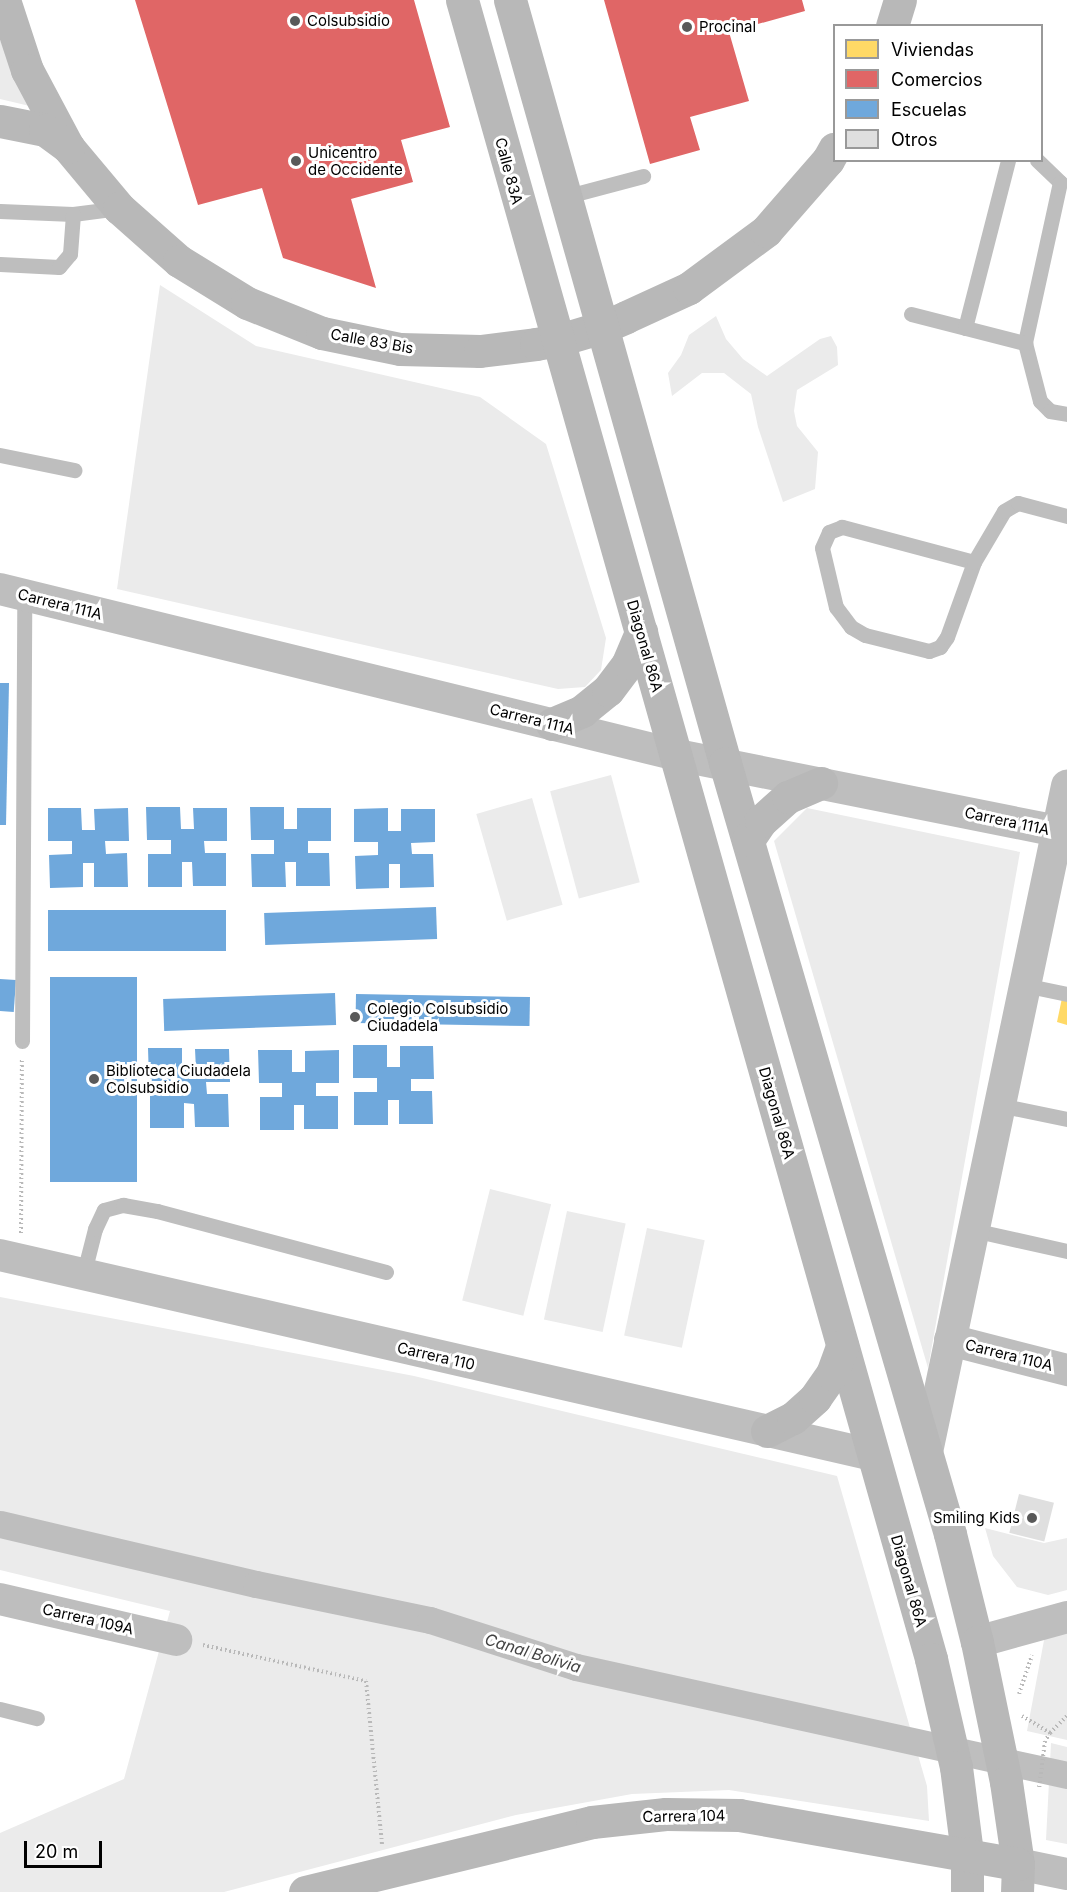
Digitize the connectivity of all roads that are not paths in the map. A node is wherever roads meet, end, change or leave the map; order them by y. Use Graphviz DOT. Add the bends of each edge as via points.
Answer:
graph roads {
  1 [pos="4,0"];
  2 [pos="462,0"];
  3 [pos="510,0"];
  4 [pos="900,0"];
  5 [pos="893,24"];
  6 [pos="0,121"];
  7 [pos="68,147"];
  8 [pos="833,151"];
  9 [pos="1007,162"];
  10 [pos="1039,162"];
  11 [pos="644,176"];
  12 [pos="564,197"];
  13 [pos="119,208"];
  14 [pos="519,208"];
  15 [pos="0,211"];
  16 [pos="73,214"];
  17 [pos="0,264"];
  18 [pos="911,314"];
  19 [pos="603,327"];
  20 [pos="965,328"];
  21 [pos="558,340"];
  22 [pos="1025,344"];
  23 [pos="1067,414"];
  24 [pos="0,455"];
  25 [pos="74,470"];
  26 [pos="1067,516"];
  27 [pos="974,562"];
  28 [pos="12,592"];
  29 [pos="641,632"];
  30 [pos="552,724"];
  31 [pos="677,755"];
  32 [pos="725,763"];
  33 [pos="821,783"];
  34 [pos="1067,786"];
  35 [pos="1062,832"];
  36 [pos="748,840"];
  37 [pos="1024,985"];
  38 [pos="1067,994"];
  39 [pos="22,1041"];
  40 [pos="999,1105"];
  41 [pos="1067,1119"];
  42 [pos="973,1230"];
  43 [pos="1067,1251"];
  44 [pos="10,1258"];
  45 [pos="386,1272"];
  46 [pos="83,1276"];
  47 [pos="950,1340"];
  48 [pos="842,1346"];
  49 [pos="1067,1370"];
  50 [pos="767,1431"];
  51 [pos="927,1452"];
  52 [pos="873,1455"];
  53 [pos="0,1599"];
  54 [pos="1055,1620"];
  55 [pos="176,1640"];
  56 [pos="977,1642"];
  57 [pos="0,1708"];
  58 [pos="37,1718"];
  59 [pos="967,1853"];
  60 [pos="1067,1874"];
  61 [pos="1018,1878"];
  62 [pos="385,1881"];
  63 [pos="305,1892"];
  64 [pos="967,1892"];
  1 -- 7 [label="street, Calle 83 Bis" via="27,70"];
  2 -- 14 [label="street, Calle 83A"];
  3 -- 12 [label="street"];
  4 -- 5 [label="street"];
  6 -- 7 [label="street" via="45,130"];
  7 -- 13 [label="street, Calle 83 Bis"];
  8 -- 19 [label="street, Calle 83 Bis" via="765,231 689,288"];
  9 -- 20 [label="lane"];
  10 -- 22 [label="lane" via="1060,182"];
  11 -- 12 [label="lane"];
  12 -- 14 [label="street"];
  12 -- 19 [label="street"];
  13 -- 16 [label="lane"];
  13 -- 21 [label="street, Calle 83 Bis" via="179,261 247,303 322,333 400,349 457,351"];
  14 -- 21 [label="street, Calle 83A"];
  15 -- 16 [label="lane"];
  16 -- 17 [label="lane" via="70,254 59,267"];
  18 -- 20 [label="lane"];
  19 -- 21 [label="street, Calle 83 Bis"];
  19 -- 32 [label="street"];
  20 -- 22 [label="lane"];
  21 -- 29 [label="street, Diagonal 86A"];
  22 -- 23 [label="lane" via="1040,401 1050,411"];
  24 -- 25 [label="lane"];
  26 -- 27 [label="lane" via="1018,503 1004,511"];
  27 -- 27 [label="lane" via="842,527 829,532 822,548 836,608 851,627 865,635 929,651 948,638"];
  28 -- 30 [label="street, Carrera 111A"];
  28 -- 39 [label="lane"];
  29 -- 30 [label="street" via="628,663 608,690 582,711"];
  29 -- 31 [label="street, Diagonal 86A"];
  30 -- 31 [label="street, Carrera 111A"];
  31 -- 32 [label="street, Carrera 111A"];
  31 -- 48 [label="street, Diagonal 86A"];
  32 -- 33 [label="street, Carrera 111A"];
  32 -- 36 [label="street"];
  33 -- 35 [label="street, Carrera 111A"];
  33 -- 36 [label="street" via="788,797 761,821"];
  34 -- 35 [label="street"];
  35 -- 37 [label="street"];
  36 -- 51 [label="street"];
  37 -- 38 [label="lane"];
  37 -- 40 [label="street"];
  40 -- 41 [label="lane"];
  40 -- 42 [label="street"];
  42 -- 43 [label="lane"];
  42 -- 47 [label="street"];
  44 -- 46 [label="street, Carrera 110"];
  45 -- 46 [label="lane" via="123,1205 104,1210"];
  46 -- 50 [label="street, Carrera 110"];
  47 -- 49 [label="street, Carrera 110A"];
  47 -- 51 [label="street"];
  48 -- 50 [label="street" via="832,1374 816,1398 793,1418"];
  48 -- 52 [label="street, Diagonal 86A"];
  50 -- 52 [label="street, Carrera 110"];
  51 -- 56 [label="street"];
  52 -- 59 [label="street, Diagonal 86A" via="941,1697 956,1767"];
  53 -- 55 [label="street, Carrera 109A"];
  54 -- 56 [label="street"];
  56 -- 61 [label="street" via="1006,1709 1006,1782"];
  57 -- 58 [label="lane"];
  59 -- 61 [label="street, Carrera 104"];
  59 -- 62 [label="street, Carrera 104" via="739,1815 666,1814 592,1822"];
  59 -- 64 [label="street, Diagonal 86A"];
  60 -- 61 [label="street, Carrera 104"];
  62 -- 63 [label="street, Carrera 104"];
}
